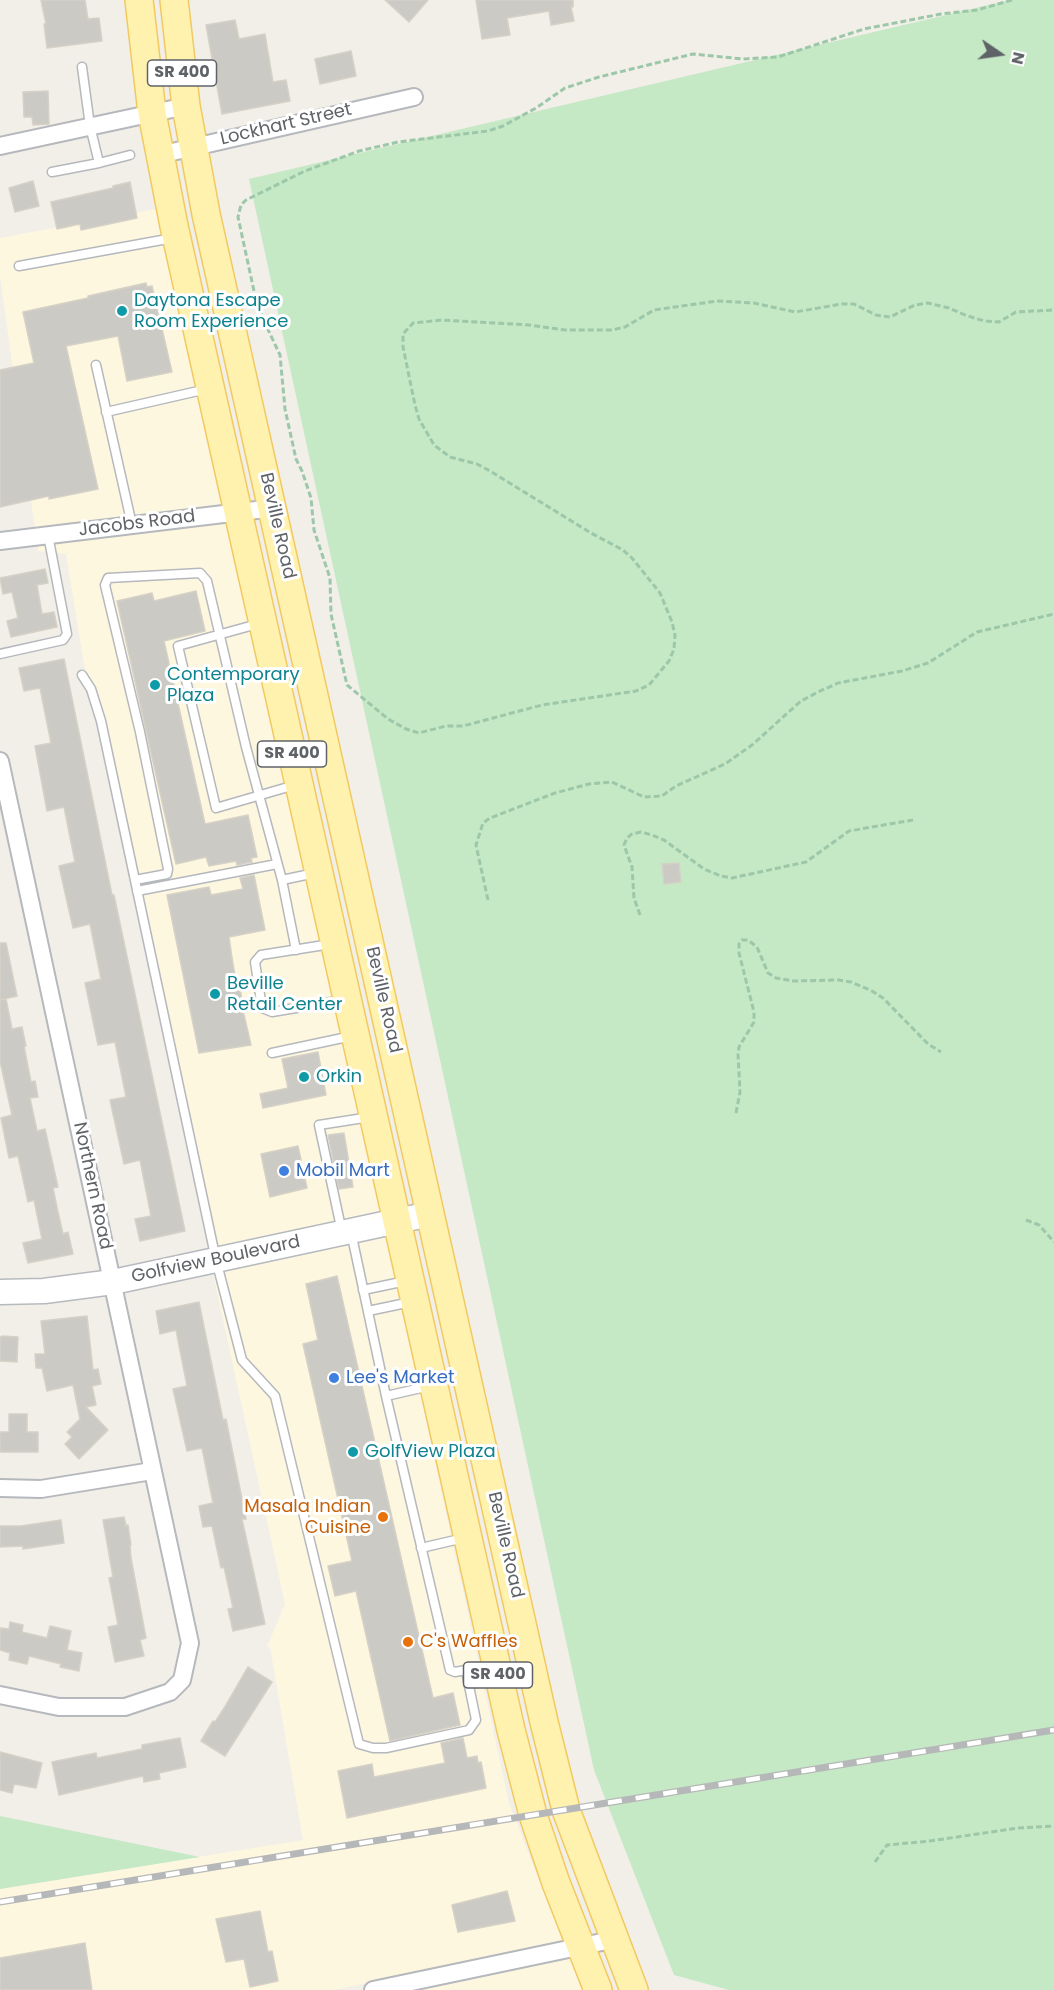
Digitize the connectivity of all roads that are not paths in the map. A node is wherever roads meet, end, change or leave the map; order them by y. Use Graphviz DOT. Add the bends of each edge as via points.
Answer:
graph roads {
  1 [pos="139,0"];
  2 [pos="174,0"];
  3 [pos="82,67"];
  4 [pos="414,97"];
  5 [pos="186,106"];
  6 [pos="152,113"];
  7 [pos="90,126"];
  8 [pos="0,146"];
  9 [pos="192,146"];
  10 [pos="130,155"];
  11 [pos="159,155"];
  12 [pos="99,163"];
  13 [pos="52,172"];
  14 [pos="176,237"];
  15 [pos="20,267"];
  16 [pos="96,365"];
  17 [pos="210,388"];
  18 [pos="106,412"];
  19 [pos="273,508"];
  20 [pos="238,512"];
  21 [pos="132,525"];
  22 [pos="48,535"];
  23 [pos="0,541"];
  24 [pos="263,623"];
  25 [pos="220,634"];
  26 [pos="0,654"];
  27 [pos="82,675"];
  28 [pos="0,761"];
  29 [pos="299,784"];
  30 [pos="259,795"];
  31 [pos="277,864"];
  32 [pos="331,864"];
  33 [pos="135,880"];
  34 [pos="282,880"];
  35 [pos="137,891"];
  36 [pos="335,944"];
  37 [pos="296,950"];
  38 [pos="347,999"];
  39 [pos="355,1035"];
  40 [pos="272,1053"];
  41 [pos="373,1116"];
  42 [pos="430,1214"];
  43 [pos="397,1221"];
  44 [pos="347,1232"];
  45 [pos="216,1260"];
  46 [pos="113,1282"];
  47 [pos="363,1290"];
  48 [pos="412,1291"];
  49 [pos="0,1292"];
  50 [pos="368,1311"];
  51 [pos="434,1386"];
  52 [pos="386,1396"];
  53 [pos="152,1471"];
  54 [pos="0,1488"];
  55 [pos="467,1538"];
  56 [pos="421,1548"];
  57 [pos="496,1664"];
  58 [pos="466,1671"];
  59 [pos="0,1695"];
  60 [pos="528,1726"];
  61 [pos="616,1939"];
  62 [pos="582,1946"];
  63 [pos="416,1985"];
  64 [pos="372,1990"];
  65 [pos="598,1990"];
  66 [pos="634,1990"];
  1 -- 6 [label="main road, Beville Road / SR 400"];
  2 -- 5 [label="main road, Beville Road / SR 400"];
  3 -- 7 [label="lane"];
  4 -- 9 [label="street, Lockhart Street"];
  5 -- 6 [label="street"];
  5 -- 9 [label="main road, Beville Road / SR 400"];
  6 -- 7 [label="street"];
  6 -- 11 [label="main road, Beville Road / SR 400"];
  7 -- 8 [label="street"];
  7 -- 12 [label="lane"];
  9 -- 11 [label="street, Lockhart Street"];
  9 -- 19 [label="main road, Beville Road / SR 400"];
  10 -- 12 [label="lane"];
  11 -- 14 [label="main road, Beville Road / SR 400"];
  12 -- 13 [label="lane"];
  14 -- 15 [label="lane"];
  14 -- 17 [label="main road, Beville Road / SR 400"];
  16 -- 18 [label="lane"];
  17 -- 18 [label="lane"];
  17 -- 20 [label="main road, Beville Road / SR 400"];
  18 -- 21 [label="lane"];
  19 -- 20 [label="street, Jacobs Road"];
  19 -- 32 [label="main road, Beville Road / SR 400"];
  20 -- 21 [label="street, Jacobs Road"];
  20 -- 24 [label="main road, Beville Road / SR 400"];
  21 -- 22 [label="street, Jacobs Road"];
  22 -- 23 [label="street, Jacobs Road"];
  22 -- 26 [label="lane" via="67,634 63,640"];
  24 -- 25 [label="lane"];
  24 -- 29 [label="main road, Beville Road / SR 400"];
  25 -- 30 [label="lane"];
  25 -- 30 [label="lane" via="178,646 216,808"];
  25 -- 33 [label="lane" via="207,581 200,573 108,578 105,585 168,869 167,874"];
  27 -- 33 [label="lane" via="101,721"];
  28 -- 46 [label="street, Northern Road"];
  29 -- 30 [label="lane"];
  29 -- 32 [label="main road, Beville Road / SR 400"];
  30 -- 31 [label="lane"];
  31 -- 34 [label="lane"];
  31 -- 35 [label="lane"];
  32 -- 34 [label="lane"];
  32 -- 36 [label="main road, Beville Road / SR 400"];
  32 -- 42 [label="main road, Beville Road / SR 400"];
  33 -- 35 [label="lane"];
  34 -- 37 [label="lane"];
  35 -- 45 [label="lane"];
  36 -- 37 [label="lane"];
  36 -- 38 [label="main road, Beville Road / SR 400"];
  37 -- 38 [label="lane" via="261,955 255,962 262,1008 272,1012"];
  38 -- 39 [label="main road, Beville Road / SR 400"];
  39 -- 40 [label="lane"];
  39 -- 41 [label="main road, Beville Road / SR 400"];
  41 -- 43 [label="main road, Beville Road / SR 400"];
  41 -- 44 [label="lane" via="319,1125"];
  42 -- 43 [label="street, Golfview Boulevard"];
  42 -- 60 [label="main road, Beville Road / SR 400"];
  43 -- 44 [label="street, Golfview Boulevard"];
  43 -- 48 [label="main road, Beville Road / SR 400"];
  44 -- 45 [label="street, Golfview Boulevard"];
  44 -- 47 [label="lane"];
  45 -- 46 [label="street, Golfview Boulevard"];
  45 -- 58 [label="lane" via="242,1360 275,1396 359,1744 386,1748 469,1730 477,1720"];
  46 -- 49 [label="street, Golfview Boulevard"];
  46 -- 53 [label="street, Northern Road"];
  47 -- 48 [label="lane"];
  47 -- 50 [label="lane"];
  48 -- 50 [label="lane"];
  48 -- 51 [label="main road, Beville Road / SR 400"];
  50 -- 52 [label="lane"];
  51 -- 52 [label="lane"];
  51 -- 55 [label="main road, Beville Road / SR 400"];
  52 -- 56 [label="lane"];
  53 -- 54 [label="street" via="41,1489"];
  53 -- 59 [label="street, Northern Road" via="190,1643 182,1680 170,1692 125,1707 59,1707"];
  55 -- 56 [label="lane"];
  55 -- 57 [label="main road, Beville Road / SR 400"];
  56 -- 58 [label="lane" via="450,1670"];
  57 -- 58 [label="lane"];
  57 -- 60 [label="main road, Beville Road / SR 400"];
  60 -- 61 [label="main road, Beville Road / SR 400" via="566,1810"];
  60 -- 62 [label="main road, Beville Road / SR 400" via="544,1849"];
  61 -- 62 [label="street"];
  61 -- 66 [label="main road, Beville Road / SR 400"];
  62 -- 63 [label="street"];
  62 -- 65 [label="main road, Beville Road / SR 400"];
  63 -- 64 [label="street"];
}
